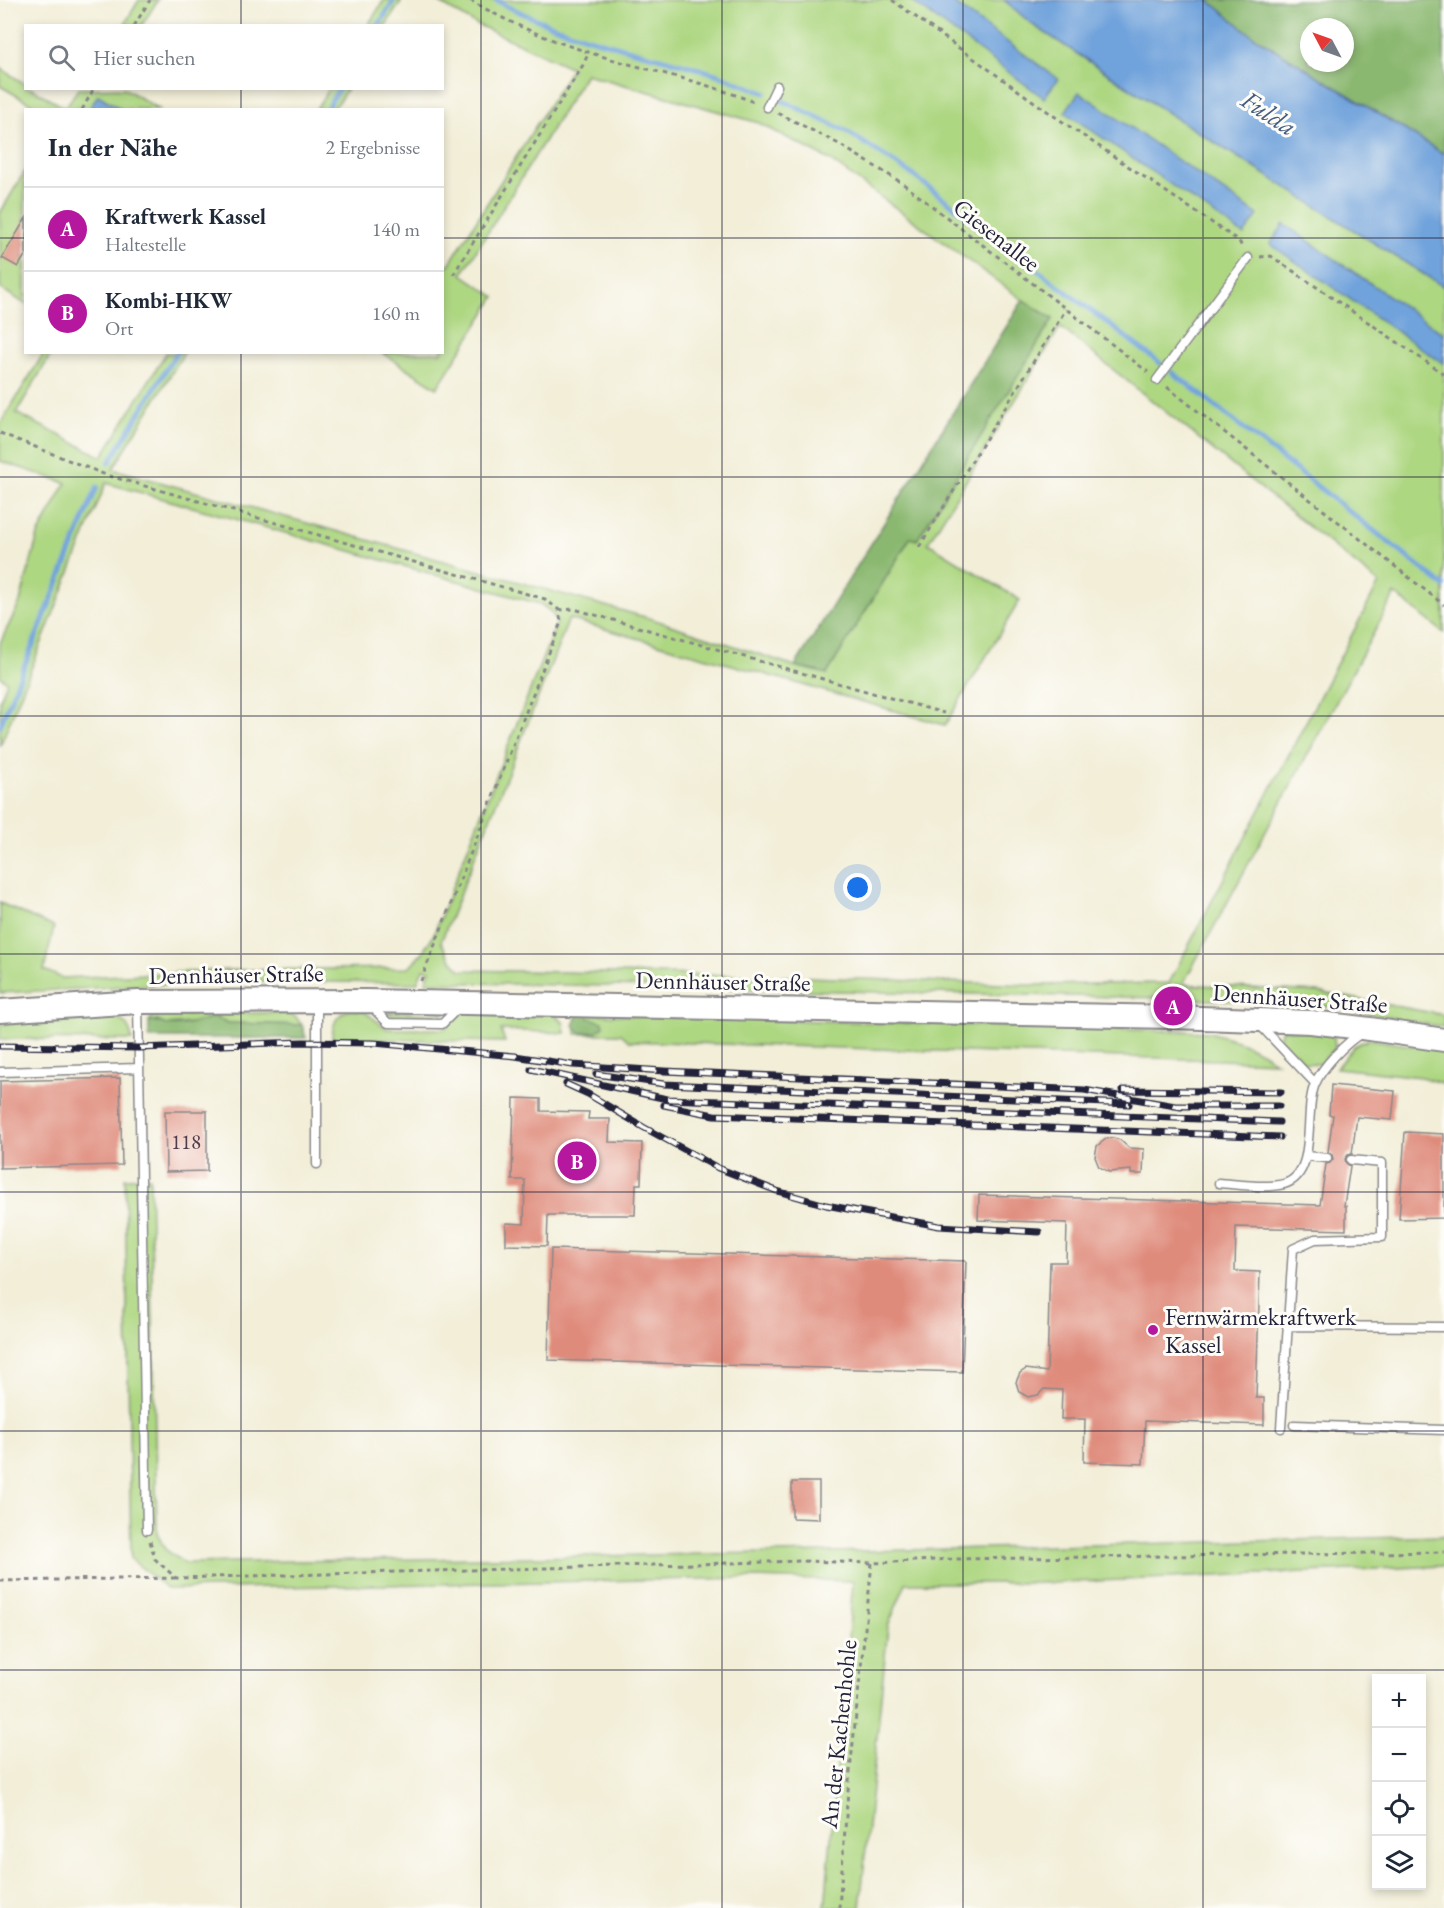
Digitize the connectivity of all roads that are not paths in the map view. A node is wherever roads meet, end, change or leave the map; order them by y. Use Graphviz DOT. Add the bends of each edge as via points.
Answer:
graph roads {
  1 [pos="777,86"];
  2 [pos="767,107"];
  3 [pos="1248,258"];
  4 [pos="1157,380"];
  5 [pos="318,1000"];
  6 [pos="365,1000"];
  7 [pos="138,1002"];
  8 [pos="464,1003"];
  9 [pos="0,1011"];
  10 [pos="1254,1019"];
  11 [pos="1370,1029"];
  12 [pos="1444,1040"];
  13 [pos="139,1068"];
  14 [pos="0,1072"];
  15 [pos="1315,1083"];
  16 [pos="1306,1156"];
  17 [pos="1327,1158"];
  18 [pos="1351,1160"];
  19 [pos="317,1164"];
  20 [pos="1219,1183"];
  21 [pos="1287,1326"];
  22 [pos="1444,1327"];
  23 [pos="1294,1425"];
  24 [pos="1281,1428"];
  25 [pos="1444,1430"];
  26 [pos="147,1530"];
  1 -- 2 [label="lane"];
  3 -- 4 [label="lane"];
  5 -- 6 [label="street, Dennhäuser Straße"];
  5 -- 7 [label="street, Dennhäuser Straße"];
  5 -- 19 [label="lane"];
  6 -- 8 [label="street, Dennhäuser Straße"];
  6 -- 8 [label="lane" via="388,1023 442,1024"];
  7 -- 9 [label="street, Dennhäuser Straße"];
  7 -- 13 [label="lane"];
  8 -- 10 [label="street, Dennhäuser Straße"];
  10 -- 11 [label="street, Dennhäuser Straße"];
  10 -- 15 [label="lane"];
  11 -- 12 [label="street, Dennhäuser Straße"];
  11 -- 15 [label="lane" via="1348,1041"];
  13 -- 14 [label="lane"];
  13 -- 26 [label="lane"];
  15 -- 16 [label="lane"];
  16 -- 17 [label="lane"];
  16 -- 20 [label="lane" via="1301,1172 1284,1184"];
  18 -- 21 [label="lane" via="1382,1163 1382,1237 1315,1239 1293,1249"];
  21 -- 22 [label="lane"];
  21 -- 24 [label="lane"];
  23 -- 25 [label="lane"];
}
